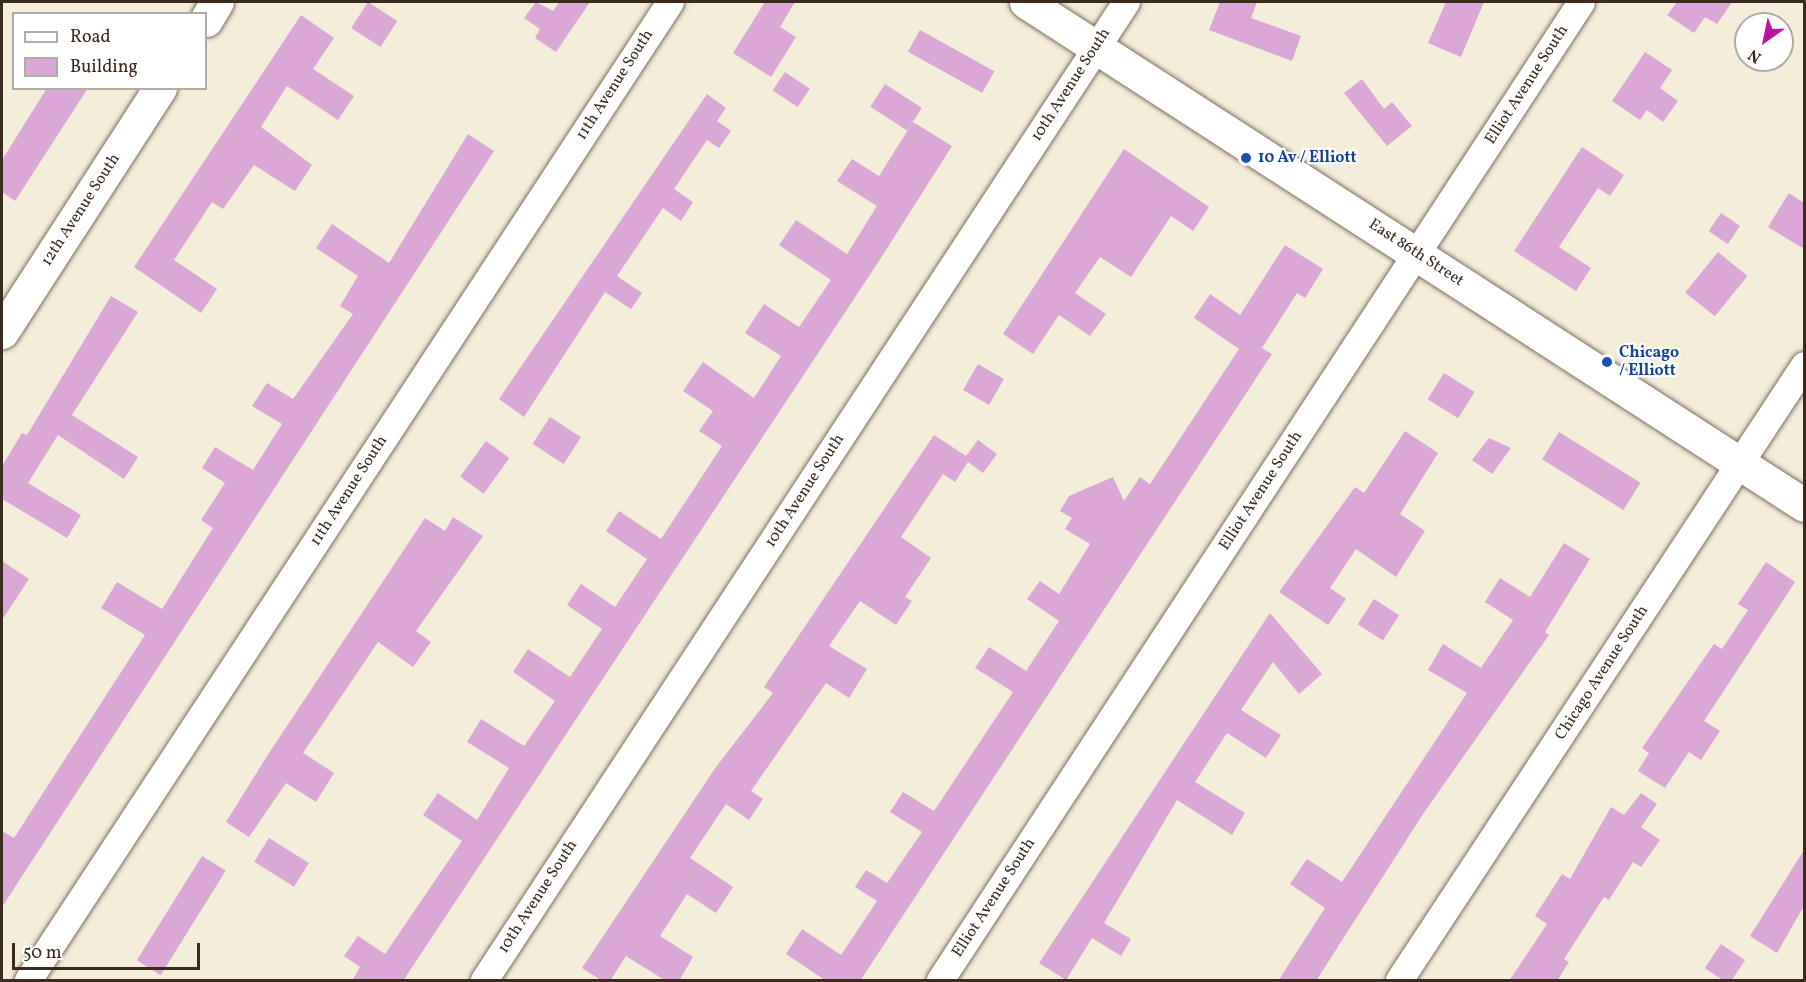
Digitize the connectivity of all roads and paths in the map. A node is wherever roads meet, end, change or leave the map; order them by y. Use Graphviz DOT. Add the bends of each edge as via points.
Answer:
graph roads {
  1 [pos="217,2"];
  2 [pos="670,2"];
  3 [pos="1026,2"];
  4 [pos="1126,2"];
  5 [pos="1581,2"];
  6 [pos="207,18"];
  7 [pos="1096,47"];
  8 [pos="159,90"];
  9 [pos="1417,254"];
  10 [pos="2,332"];
  11 [pos="1804,365"];
  12 [pos="1741,464"];
  13 [pos="1804,505"];
  14 [pos="28,981"];
  15 [pos="484,981"];
  16 [pos="940,981"];
  17 [pos="1399,981"];
  1 -- 6 [label="street"];
  2 -- 14 [label="street, 11th Avenue South"];
  3 -- 7 [label="street, East 86th Street"];
  4 -- 7 [label="street, 10th Avenue South"];
  5 -- 9 [label="street, Elliot Avenue South"];
  7 -- 9 [label="street, East 86th Street"];
  7 -- 15 [label="street, 10th Avenue South"];
  8 -- 10 [label="street, 12th Avenue South"];
  9 -- 12 [label="street, East 86th Street"];
  9 -- 16 [label="street, Elliot Avenue South"];
  11 -- 12 [label="street, Chicago Avenue South"];
  12 -- 13 [label="street, East 86th Street"];
  12 -- 17 [label="street, Chicago Avenue South"];
}
